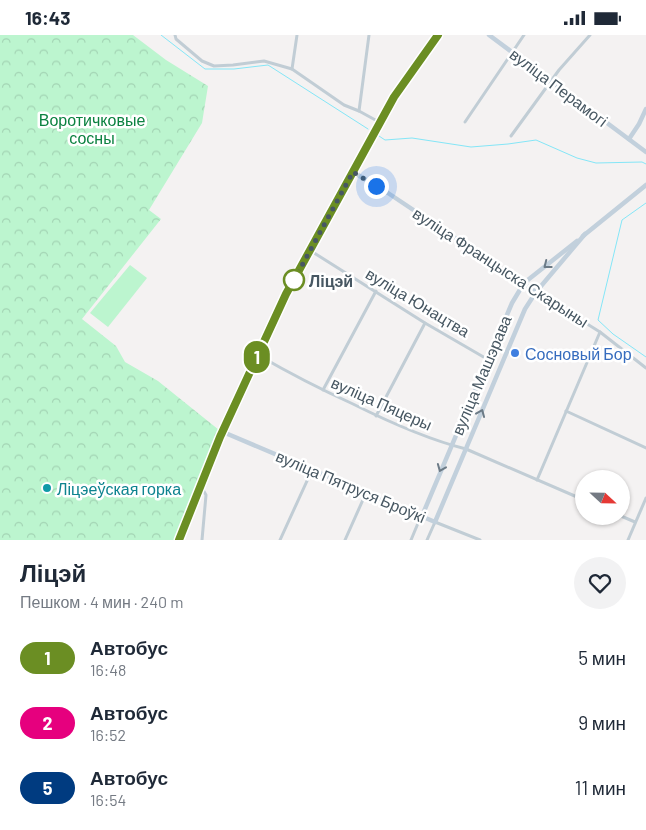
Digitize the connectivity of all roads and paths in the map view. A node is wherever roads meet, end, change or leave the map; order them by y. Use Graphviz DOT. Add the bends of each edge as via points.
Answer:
graph roads {
  1 [pos="175,35"];
  2 [pos="297,35"];
  3 [pos="369,35"];
  4 [pos="438,35"];
  5 [pos="489,35"];
  6 [pos="524,35"];
  7 [pos="590,35"];
  8 [pos="512,52"];
  9 [pos="292,69"];
  10 [pos="551,81"];
  11 [pos="646,109"];
  12 [pos="359,111"];
  13 [pos="379,122"];
  14 [pos="465,122"];
  15 [pos="511,136"];
  16 [pos="629,139"];
  17 [pos="646,152"];
  18 [pos="353,172"];
  19 [pos="646,185"];
  20 [pos="585,234"];
  21 [pos="311,251"];
  22 [pos="524,283"];
  23 [pos="376,291"];
  24 [pos="536,292"];
  25 [pos="425,323"];
  26 [pos="600,332"];
  27 [pos="258,355"];
  28 [pos="487,359"];
  29 [pos="646,368"];
  30 [pos="323,390"];
  31 [pos="566,411"];
  32 [pos="376,415"];
  33 [pos="223,432"];
  34 [pos="450,446"];
  35 [pos="646,448"];
  36 [pos="466,449"];
  37 [pos="312,470"];
  38 [pos="537,479"];
  39 [pos="202,488"];
  40 [pos="366,492"];
  41 [pos="575,496"];
  42 [pos="646,498"];
  43 [pos="422,516"];
  44 [pos="630,520"];
  45 [pos="435,522"];
  46 [pos="635,522"];
  47 [pos="180,540"];
  48 [pos="202,540"];
  49 [pos="280,540"];
  50 [pos="345,540"];
  51 [pos="411,540"];
  52 [pos="427,540"];
  53 [pos="480,540"];
  54 [pos="628,540"];
  1 -- 9 [label="street" via="202,61 214,66 264,61"];
  2 -- 9 [label="street"];
  3 -- 12 [label="street"];
  4 -- 13 [label="street"];
  5 -- 8 [label="street, вуліца Перамогі"];
  6 -- 8 [label="street"];
  7 -- 10 [label="street"];
  8 -- 10 [label="street, вуліца Перамогі"];
  8 -- 14 [label="street"];
  9 -- 12 [label="street" via="344,105"];
  10 -- 15 [label="street"];
  10 -- 16 [label="street, вуліца Перамогі"];
  11 -- 16 [label="street"];
  12 -- 13 [label="street"];
  13 -- 18 [label="street"];
  16 -- 17 [label="street, вуліца Перамогі"];
  18 -- 21 [label="street"];
  18 -- 22 [label="street, вуліца Францыска Скарыны"];
  19 -- 20 [label="street, вуліца Машэрава"];
  20 -- 22 [label="street, вуліца Машэрава, one-way"];
  20 -- 24 [label="street, вуліца Машэрава"];
  21 -- 23 [label="street, вуліца Юнацтва"];
  21 -- 27 [label="street" via="286,294"];
  22 -- 24 [label="street, вуліца Францыска Скарыны"];
  22 -- 28 [label="street, вуліца Машэрава"];
  23 -- 25 [label="street, вуліца Юнацтва"];
  23 -- 30 [label="street"];
  24 -- 26 [label="street, вуліца Францыска Скарыны"];
  36 -- 24 [label="street, вуліца Машэрава, one-way" via="525,309"];
  25 -- 28 [label="street, вуліца Юнацтва"];
  25 -- 32 [label="street"];
  26 -- 29 [label="street, вуліца Францыска Скарыны"];
  26 -- 31 [label="street"];
  27 -- 30 [label="street, вуліца Пяцеры"];
  27 -- 33 [label="street"];
  28 -- 34 [label="street, вуліца Машэрава"];
  30 -- 32 [label="street, вуліца Пяцеры"];
  31 -- 35 [label="street"];
  31 -- 38 [label="street"];
  32 -- 34 [label="street, вуліца Пяцеры"];
  33 -- 37 [label="street, вуліца Пятруся Броўкі"];
  33 -- 39 [label="street"];
  34 -- 36 [label="street, вуліца Пяцеры"];
  34 -- 43 [label="street, вуліца Машэрава, one-way"];
  36 -- 38 [label="street, вуліца Пяцеры"];
  36 -- 45 [label="street, вуліца Машэрава"];
  37 -- 40 [label="street, вуліца Пятруся Броўкі"];
  37 -- 49 [label="street"];
  38 -- 41 [label="street, вуліца Пяцеры"];
  39 -- 47 [label="street"];
  39 -- 48 [label="street" via="206,495"];
  40 -- 43 [label="street, вуліца Пятруся Броўкі"];
  40 -- 50 [label="street"];
  42 -- 46 [label="street"];
  43 -- 45 [label="street, вуліца Пятруся Броўкі"];
  43 -- 51 [label="street, вуліца Машэрава"];
  44 -- 46 [label="street"];
  45 -- 52 [label="street, вуліца Машэрава"];
  45 -- 53 [label="street, вуліца Пятруся Броўкі"];
  46 -- 54 [label="street"];
}
